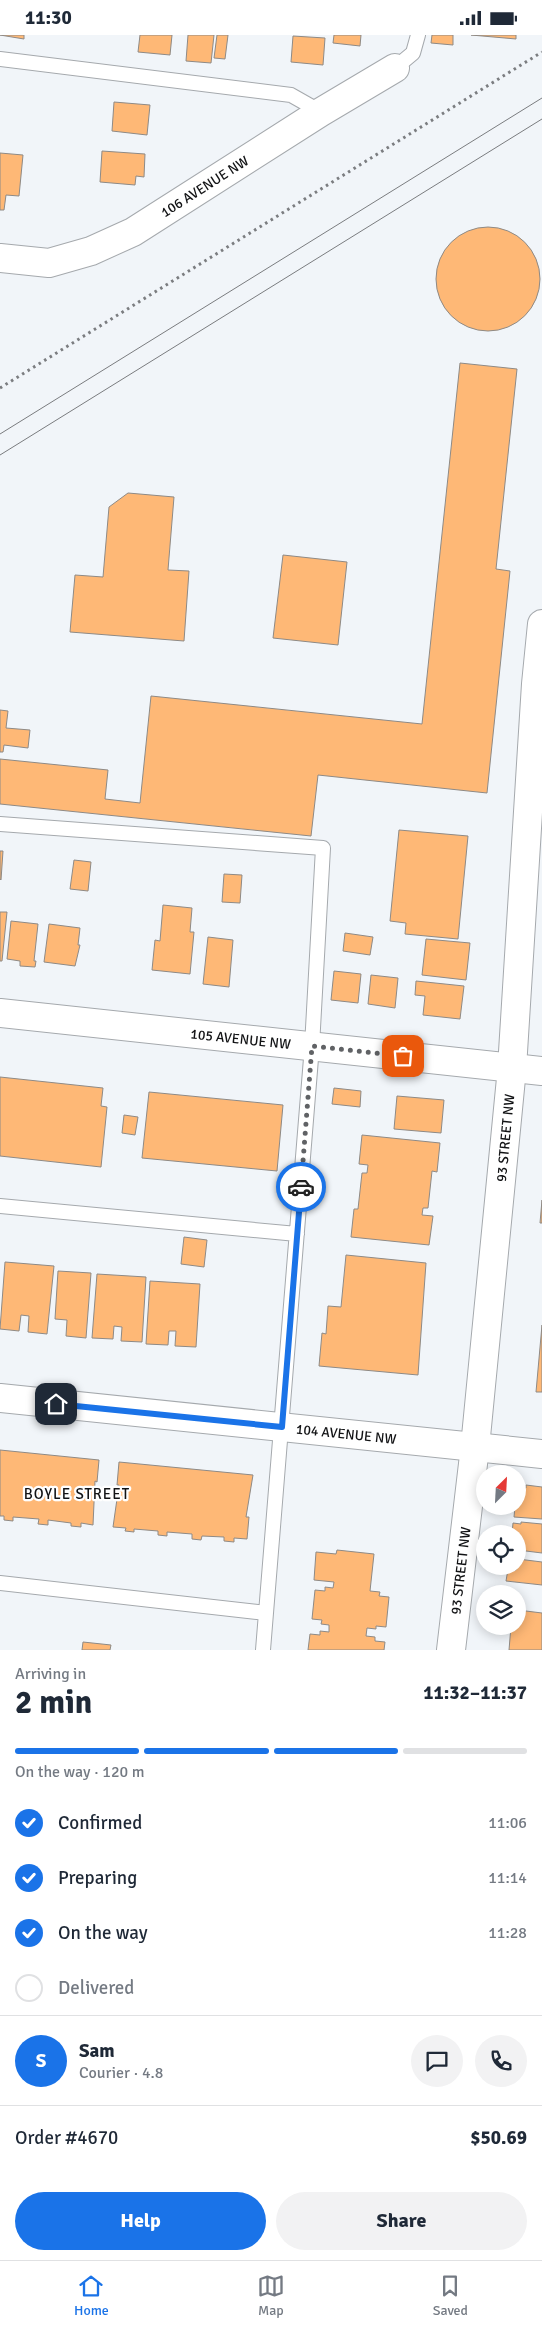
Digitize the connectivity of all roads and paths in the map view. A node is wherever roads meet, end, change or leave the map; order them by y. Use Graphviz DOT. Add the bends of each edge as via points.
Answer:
graph roads {
  1 [pos="418,35"];
  2 [pos="542,52"];
  3 [pos="0,59"];
  4 [pos="395,68"];
  5 [pos="321,112"];
  6 [pos="0,258"];
  7 [pos="0,388"];
  8 [pos="542,624"];
  9 [pos="539,684"];
  10 [pos="0,824"];
  11 [pos="0,1013"];
  12 [pos="312,1046"];
  13 [pos="512,1068"];
  14 [pos="542,1071"];
  15 [pos="0,1206"];
  16 [pos="297,1234"];
  17 [pos="0,1398"];
  18 [pos="282,1427"];
  19 [pos="474,1447"];
  20 [pos="542,1454"];
  21 [pos="0,1583"];
  22 [pos="266,1613"];
  23 [pos="263,1650"];
  24 [pos="451,1650"];
  1 -- 4 [label="lane" via="413,53"];
  2 -- 7 [label="path"];
  3 -- 5 [label="lane" via="292,95"];
  4 -- 5 [label="street, 106 AVENUE NW"];
  5 -- 6 [label="street, 106 AVENUE NW" via="134,231 90,251 49,263"];
  8 -- 9 [label="street, 93 STREET NW"];
  9 -- 13 [label="street, 93 STREET NW"];
  10 -- 12 [label="lane" via="323,848"];
  11 -- 12 [label="street, 105 AVENUE NW"];
  12 -- 13 [label="street, 105 AVENUE NW"];
  12 -- 16 [label="lane"];
  13 -- 14 [label="street, 105 AVENUE NW"];
  13 -- 19 [label="street, 93 STREET NW"];
  15 -- 16 [label="lane"];
  16 -- 18 [label="lane"];
  17 -- 18 [label="street, 104 AVENUE NW"];
  18 -- 19 [label="street, 104 AVENUE NW"];
  18 -- 22 [label="lane"];
  19 -- 20 [label="street, 104 AVENUE NW"];
  19 -- 24 [label="street, 93 STREET NW"];
  21 -- 22 [label="lane"];
  22 -- 23 [label="lane"];
}
